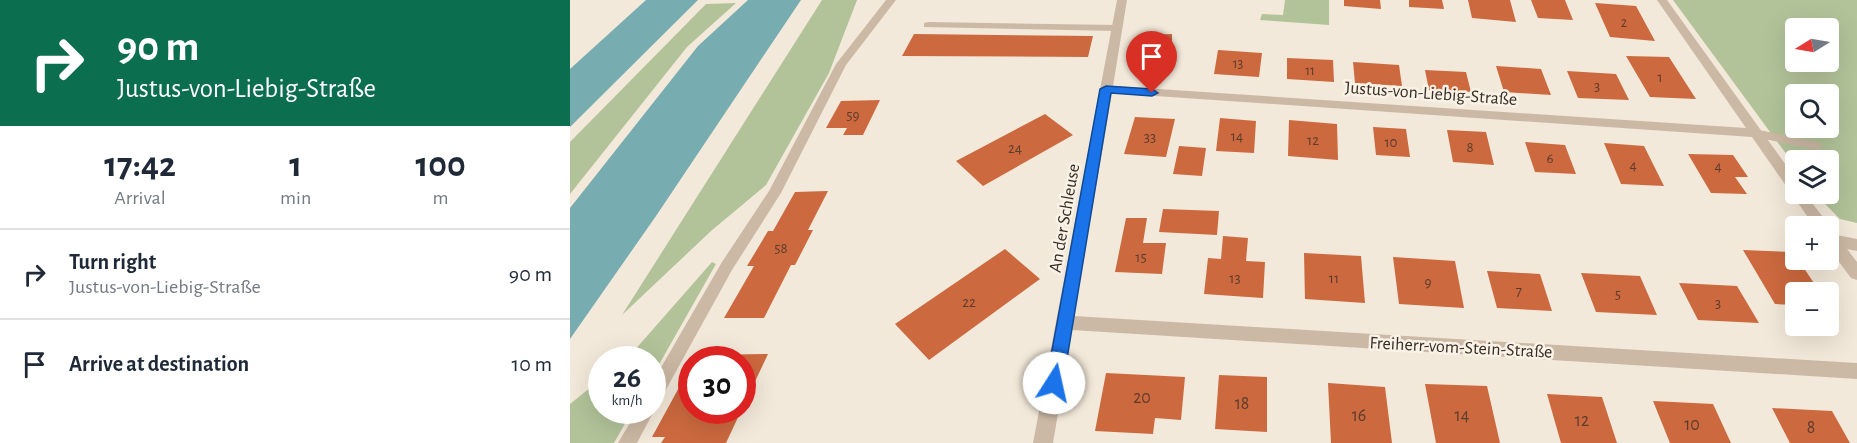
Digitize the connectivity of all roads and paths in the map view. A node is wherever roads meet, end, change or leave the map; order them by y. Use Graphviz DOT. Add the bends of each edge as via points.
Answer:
graph roads {
  1 [pos="891,0"];
  2 [pos="1122,0"];
  3 [pos="1662,0"];
  4 [pos="928,25"];
  5 [pos="1117,28"];
  6 [pos="1106,89"];
  7 [pos="1754,133"];
  8 [pos="1817,146"];
  9 [pos="1785,176"];
  10 [pos="1839,240"];
  11 [pos="1857,245"];
  12 [pos="1839,250"];
  13 [pos="1857,274"];
  14 [pos="1065,323"];
  15 [pos="1857,371"];
  16 [pos="666,374"];
  17 [pos="638,424"];
  18 [pos="627,443"];
  19 [pos="1043,443"];
  1 -- 16 [label="lane" via="841,64 775,193 727,266"];
  2 -- 5 [label="street, An der Schleuse"];
  3 -- 7 [label="street"];
  4 -- 5 [label="lane"];
  5 -- 6 [label="street, An der Schleuse"];
  6 -- 7 [label="street, Justus-von-Liebig-Straße"];
  6 -- 14 [label="street, An der Schleuse"];
  7 -- 8 [label="lane"];
  7 -- 9 [label="street"];
  10 -- 11 [label="street"];
  12 -- 13 [label="street"];
  14 -- 15 [label="street, Freiherr-vom-Stein-Straße"];
  14 -- 19 [label="street, An der Schleuse"];
  17 -- 18 [label="lane"];
}
